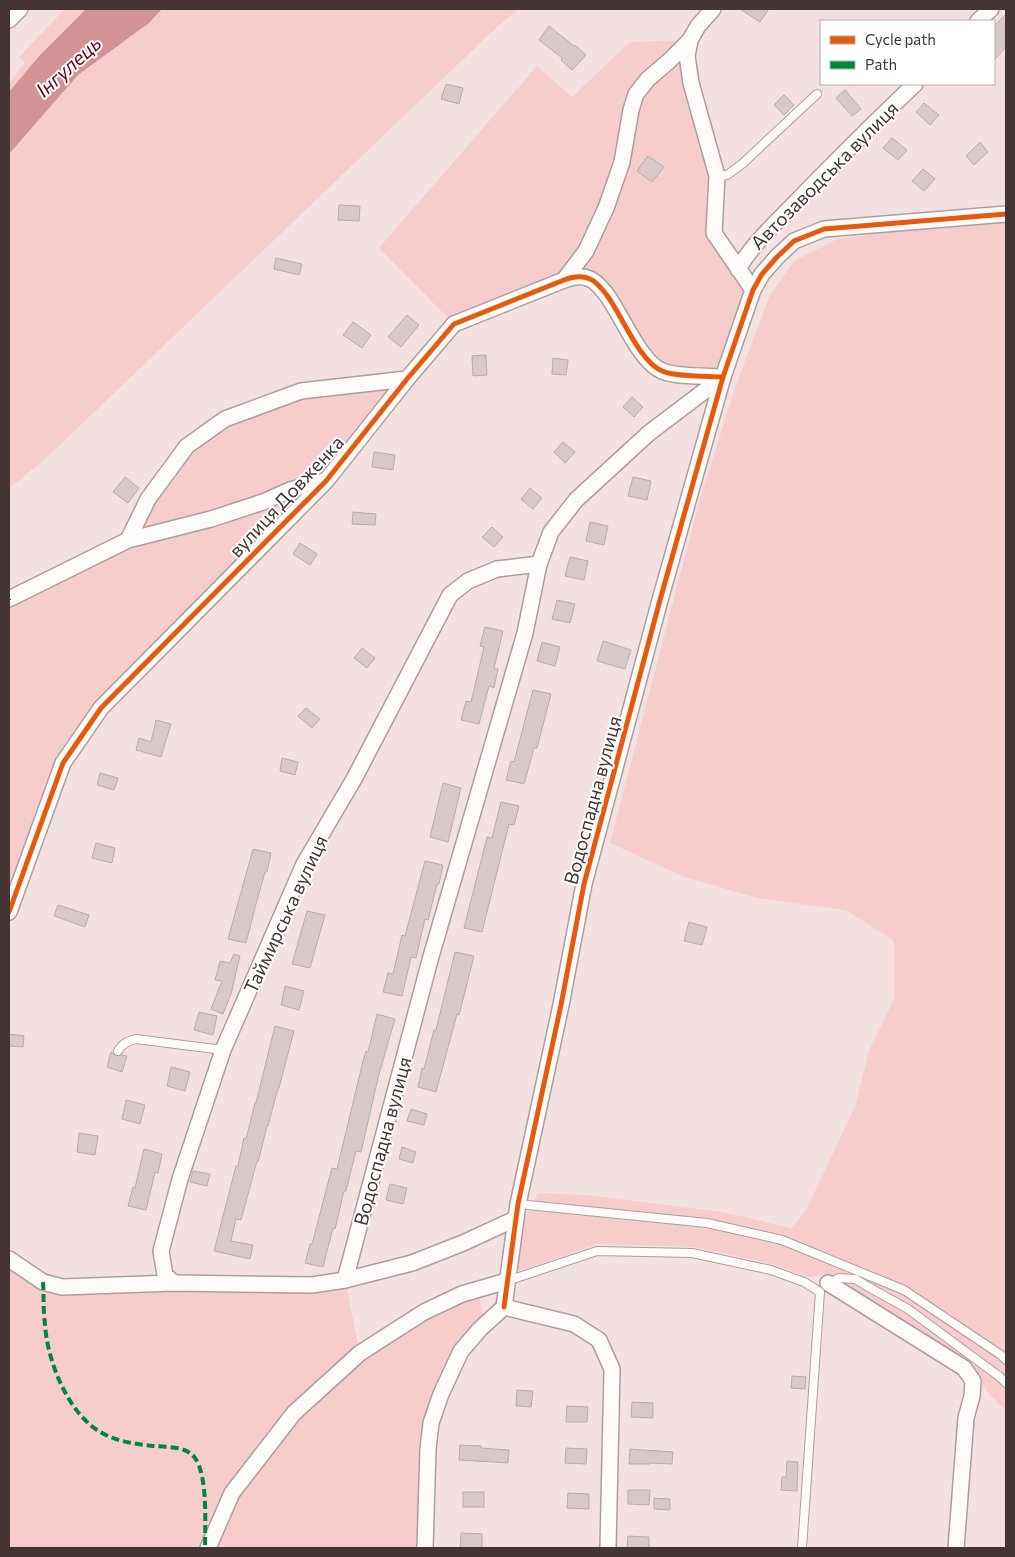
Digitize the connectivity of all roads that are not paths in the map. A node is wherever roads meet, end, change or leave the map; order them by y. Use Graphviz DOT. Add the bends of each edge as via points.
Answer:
graph roads {
  1 [pos="713,9"];
  2 [pos="991,9"];
  3 [pos="979,20"];
  4 [pos="690,40"];
  5 [pos="914,85"];
  6 [pos="817,94"];
  7 [pos="717,176"];
  8 [pos="1006,214"];
  9 [pos="738,269"];
  10 [pos="564,280"];
  11 [pos="753,290"];
  12 [pos="723,377"];
  13 [pos="407,379"];
  14 [pos="326,481"];
  15 [pos="128,540"];
  16 [pos="539,564"];
  17 [pos="9,599"];
  18 [pos="9,912"];
  19 [pos="223,1050"];
  20 [pos="118,1051"];
  21 [pos="517,1212"];
  22 [pos="9,1259"];
  23 [pos="345,1280"];
  24 [pos="507,1281"];
  25 [pos="174,1284"];
  26 [pos="824,1287"];
  27 [pos="504,1307"];
  28 [pos="1006,1360"];
  29 [pos="1006,1383"];
  30 [pos="208,1548"];
  31 [pos="425,1548"];
  32 [pos="608,1548"];
  33 [pos="802,1548"];
  34 [pos="956,1548"];
  1 -- 4 [label="street"];
  2 -- 3 [label="street"];
  4 -- 7 [label="street" via="687,56 691,83"];
  4 -- 10 [label="street" via="636,94 630,110 622,162 606,208 586,251"];
  5 -- 9 [label="street, Автозаводська вулиця" via="767,232 747,253"];
  6 -- 7 [label="lane" via="742,164 727,175"];
  7 -- 9 [label="street" via="714,233"];
  8 -- 11 [label="street, Водоспадна вулиця" via="824,229 794,241 762,274"];
  9 -- 11 [label="street"];
  10 -- 12 [label="street, вулиця Довженка" via="577,276 589,278 599,285 646,358 662,371"];
  10 -- 13 [label="street, вулиця Довженка" via="454,324"];
  11 -- 12 [label="street, Водоспадна вулиця"];
  12 -- 16 [label="street, Водоспадна вулиця" via="649,433 576,500 552,532"];
  12 -- 21 [label="street, Водоспадна вулиця" via="584,884"];
  13 -- 14 [label="street, вулиця Довженка"];
  13 -- 15 [label="street" via="301,391 224,419 187,446 148,499"];
  14 -- 15 [label="street, вулиця Довженка" via="290,490 211,519"];
  14 -- 18 [label="street, вулиця Довженка" via="101,708 63,763"];
  15 -- 17 [label="street, вулиця Довженка"];
  16 -- 19 [label="street, Таймирська вулиця" via="497,569 468,581 450,596 354,779 304,864"];
  16 -- 23 [label="street, Водоспадна вулиця" via="525,633 430,960"];
  19 -- 20 [label="lane" via="136,1038 122,1045"];
  19 -- 25 [label="street, Таймирська вулиця" via="180,1179 161,1251 166,1275"];
  21 -- 23 [label="street" via="463,1243 412,1263"];
  21 -- 24 [label="street, Водоспадна вулиця"];
  21 -- 28 [label="lane" via="707,1223 782,1240 904,1290"];
  22 -- 25 [label="street" via="43,1282 62,1287"];
  23 -- 25 [label="street" via="312,1285"];
  24 -- 26 [label="lane" via="597,1251 692,1253 771,1270"];
  24 -- 27 [label="street, Водоспадна вулиця"];
  24 -- 30 [label="street" via="462,1294 424,1312 360,1353 294,1413 232,1493"];
  26 -- 29 [label="lane" via="839,1278 855,1280 901,1305"];
  26 -- 33 [label="lane"];
  26 -- 34 [label="street" via="964,1368 973,1381 966,1418"];
  27 -- 31 [label="street" via="461,1351 431,1423"];
  27 -- 32 [label="street" via="574,1324 599,1340 612,1369"];
}
